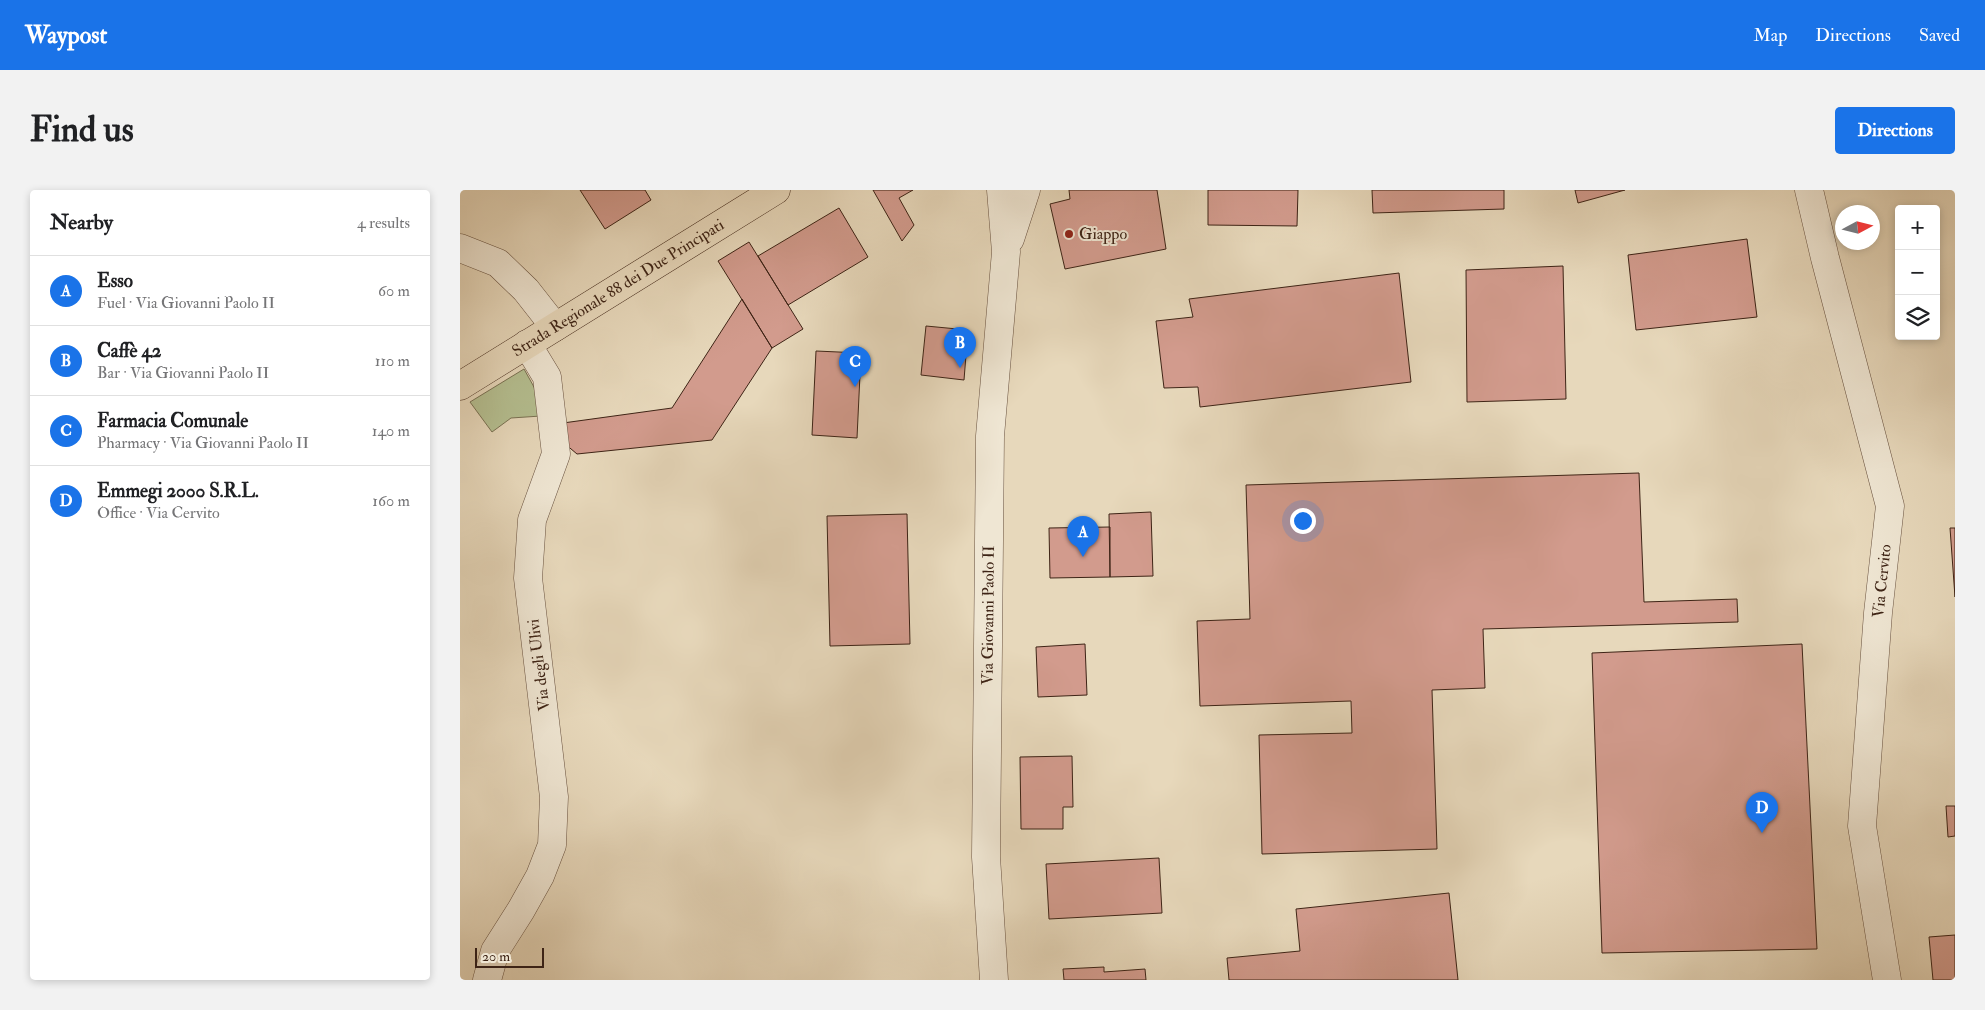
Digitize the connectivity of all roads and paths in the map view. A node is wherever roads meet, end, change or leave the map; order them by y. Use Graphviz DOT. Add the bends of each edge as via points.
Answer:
graph roads {
  1 [pos="776,190"];
  2 [pos="1001,190"];
  3 [pos="1026,190"];
  4 [pos="1809,190"];
  5 [pos="460,248"];
  6 [pos="1006,252"];
  7 [pos="555,327"];
  8 [pos="527,344"];
  9 [pos="460,386"];
  10 [pos="487,980"];
  11 [pos="994,980"];
  12 [pos="1887,980"];
  1 -- 7 [label="main road, Strada Regionale 88 dei Due Principati"];
  2 -- 6 [label="street"];
  3 -- 6 [label="street"];
  4 -- 12 [label="street, Via Cervito" via="1890,506 1878,613 1862,826"];
  5 -- 7 [label="street" via="498,263 526,290"];
  6 -- 11 [label="street, Via Giovanni Paolo II" via="990,436 986,857"];
  7 -- 8 [label="main road, Strada Regionale 88 dei Due Principati"];
  8 -- 9 [label="main road, Strada Regionale 88 dei Due Principati"];
  8 -- 10 [label="street, Via degli Ulivi" via="547,377 556,454 532,520 528,578 554,797 552,845 535,884 495,951"];
}
